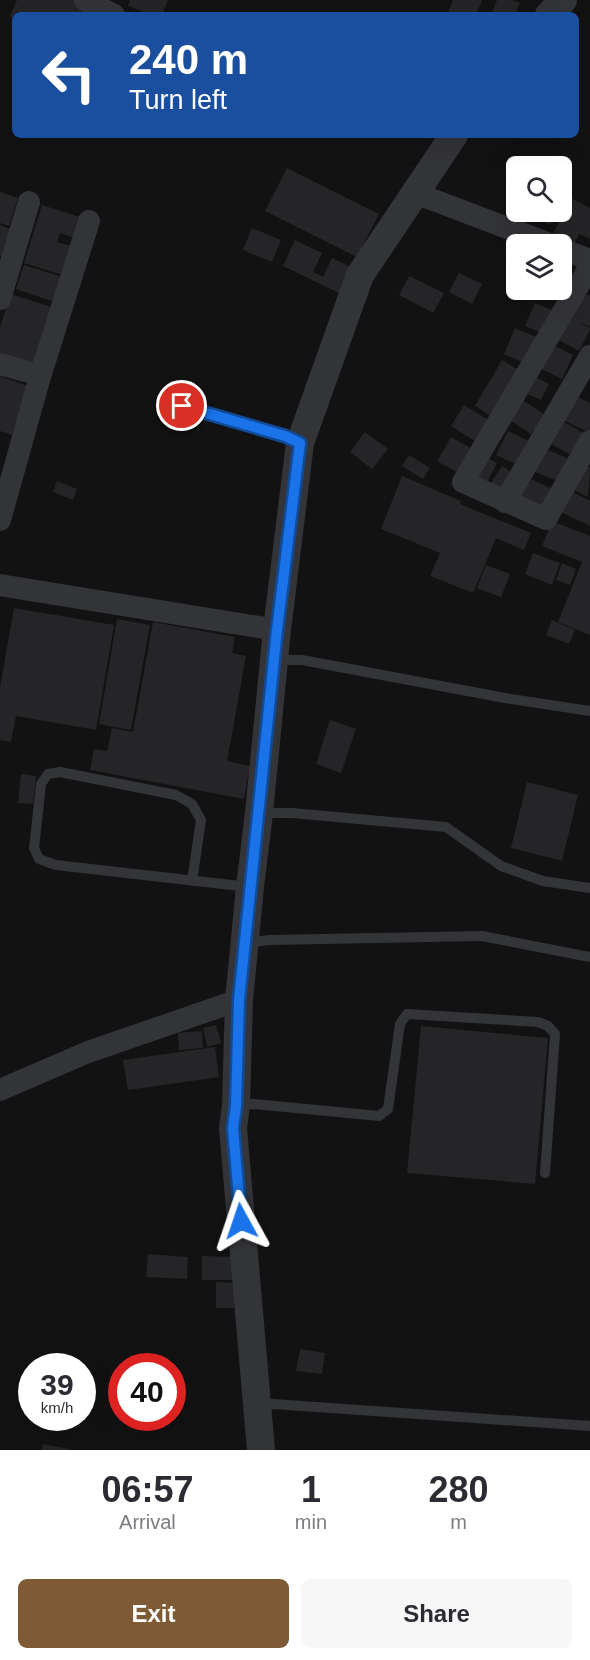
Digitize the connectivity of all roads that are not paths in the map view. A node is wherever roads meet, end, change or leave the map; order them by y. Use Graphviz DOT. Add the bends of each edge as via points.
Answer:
graph roads {
  1 [pos="85,0"];
  2 [pos="563,0"];
  3 [pos="108,12"];
  4 [pos="552,12"];
  5 [pos="451,138"];
  6 [pos="414,194"];
  7 [pos="29,202"];
  8 [pos="89,221"];
  9 [pos="523,234"];
  10 [pos="572,253"];
  11 [pos="590,260"];
  12 [pos="590,266"];
  13 [pos="0,299"];
  14 [pos="590,356"];
  15 [pos="0,364"];
  16 [pos="25,371"];
  17 [pos="161,400"];
  18 [pos="590,441"];
  19 [pos="300,443"];
  20 [pos="506,502"];
  21 [pos="0,520"];
  22 [pos="0,585"];
  23 [pos="277,630"];
  24 [pos="275,660"];
  25 [pos="590,711"];
  26 [pos="259,813"];
  27 [pos="192,881"];
  28 [pos="250,887"];
  29 [pos="590,888"];
  30 [pos="246,943"];
  31 [pos="590,957"];
  32 [pos="239,1000"];
  33 [pos="0,1090"];
  34 [pos="236,1106"];
  35 [pos="545,1173"];
  36 [pos="256,1407"];
  37 [pos="590,1426"];
  38 [pos="261,1450"];
  1 -- 3 [label="street"];
  2 -- 4 [label="street"];
  5 -- 6 [label="street"];
  6 -- 9 [label="street"];
  6 -- 19 [label="street" via="360,275"];
  7 -- 13 [label="street"];
  8 -- 21 [label="street"];
  10 -- 11 [label="street"];
  12 -- 20 [label="street" via="463,482"];
  14 -- 20 [label="street"];
  15 -- 16 [label="street"];
  17 -- 19 [label="lane"];
  18 -- 20 [label="street" via="546,519"];
  19 -- 23 [label="street"];
  22 -- 23 [label="street"];
  23 -- 24 [label="street"];
  24 -- 25 [label="lane" via="302,660"];
  24 -- 26 [label="street"];
  26 -- 28 [label="street"];
  26 -- 29 [label="lane" via="446,827 501,866 543,882"];
  27 -- 27 [label="lane" via="56,865 39,859 34,848 41,784 48,774 60,772 176,795 192,804 201,820"];
  27 -- 28 [label="lane"];
  28 -- 30 [label="street"];
  30 -- 31 [label="lane" via="482,936"];
  30 -- 32 [label="street"];
  32 -- 33 [label="street" via="88,1052"];
  32 -- 34 [label="street"];
  34 -- 35 [label="lane" via="254,1104 379,1116 388,1109 400,1023 407,1014 538,1022 555,1034"];
  34 -- 36 [label="street" via="233,1128"];
  36 -- 37 [label="lane" via="273,1404"];
  36 -- 38 [label="street"];
}
